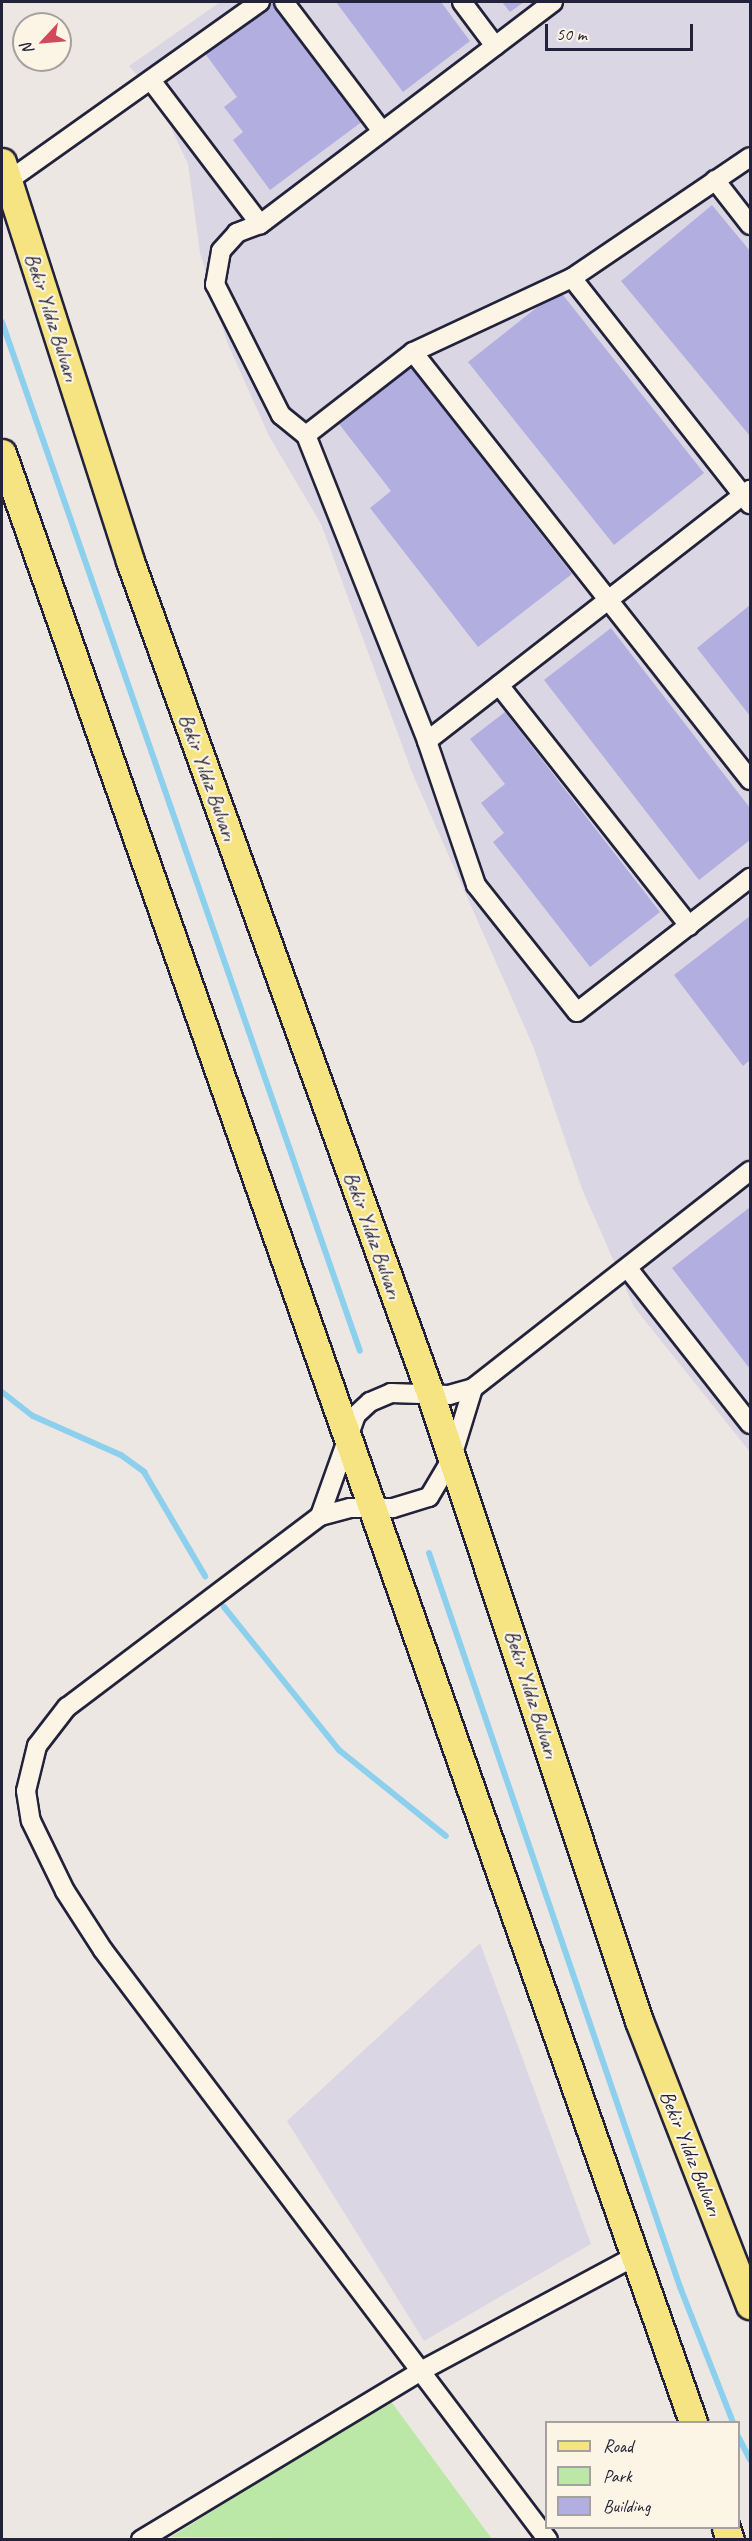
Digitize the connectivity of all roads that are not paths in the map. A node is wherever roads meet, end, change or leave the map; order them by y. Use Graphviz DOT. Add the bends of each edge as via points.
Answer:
graph roads {
  1 [pos="260,2"];
  2 [pos="284,2"];
  3 [pos="462,2"];
  4 [pos="553,2"];
  5 [pos="495,46"];
  6 [pos="153,83"];
  7 [pos="382,131"];
  8 [pos="750,157"];
  9 [pos="5,172"];
  10 [pos="715,180"];
  11 [pos="260,224"];
  12 [pos="750,225"];
  13 [pos="572,278"];
  14 [pos="413,352"];
  15 [pos="306,435"];
  16 [pos="2,453"];
  17 [pos="748,497"];
  18 [pos="609,600"];
  19 [pos="499,685"];
  20 [pos="428,741"];
  21 [pos="750,780"];
  22 [pos="750,878"];
  23 [pos="689,926"];
  24 [pos="750,1171"];
  25 [pos="629,1270"];
  26 [pos="473,1388"];
  27 [pos="430,1393"];
  28 [pos="750,1424"];
  29 [pos="349,1438"];
  30 [pos="451,1460"];
  31 [pos="375,1510"];
  32 [pos="320,1516"];
  33 [pos="635,2256"];
  34 [pos="750,2305"];
  35 [pos="419,2372"];
  36 [pos="693,2421"];
  37 [pos="141,2540"];
  38 [pos="548,2540"];
  1 -- 6 [label="street"];
  2 -- 7 [label="street"];
  3 -- 5 [label="street"];
  4 -- 5 [label="street"];
  5 -- 7 [label="street"];
  6 -- 9 [label="street"];
  6 -- 11 [label="street"];
  7 -- 11 [label="street"];
  8 -- 10 [label="street"];
  9 -- 27 [label="main road, Bekir Yıldız Bulvarı" via="130,561"];
  10 -- 12 [label="street"];
  10 -- 13 [label="street"];
  11 -- 15 [label="street" via="228,241 216,263 215,284 281,415"];
  13 -- 14 [label="street"];
  13 -- 17 [label="street"];
  14 -- 15 [label="street"];
  14 -- 18 [label="street"];
  15 -- 20 [label="street"];
  16 -- 29 [label="main road"];
  17 -- 18 [label="street"];
  18 -- 19 [label="street"];
  18 -- 21 [label="street"];
  19 -- 20 [label="street"];
  19 -- 23 [label="street"];
  20 -- 23 [label="street" via="476,885 577,1012"];
  22 -- 23 [label="street"];
  24 -- 25 [label="street"];
  25 -- 26 [label="street"];
  25 -- 28 [label="street"];
  26 -- 27 [label="street"];
  26 -- 30 [label="street"];
  27 -- 29 [label="street" via="392,1393 370,1402 356,1415"];
  27 -- 30 [label="main road, Bekir Yıldız Bulvarı"];
  29 -- 31 [label="main road"];
  29 -- 32 [label="street"];
  30 -- 31 [label="street" via="429,1497"];
  30 -- 34 [label="main road, Bekir Yıldız Bulvarı" via="639,2021"];
  31 -- 32 [label="street" via="350,1508"];
  31 -- 33 [label="main road"];
  32 -- 35 [label="street" via="67,1707 32,1761 28,1806 65,1892 103,1950"];
  33 -- 35 [label="street"];
  33 -- 36 [label="main road"];
  35 -- 37 [label="street"];
  35 -- 38 [label="street"];
}
